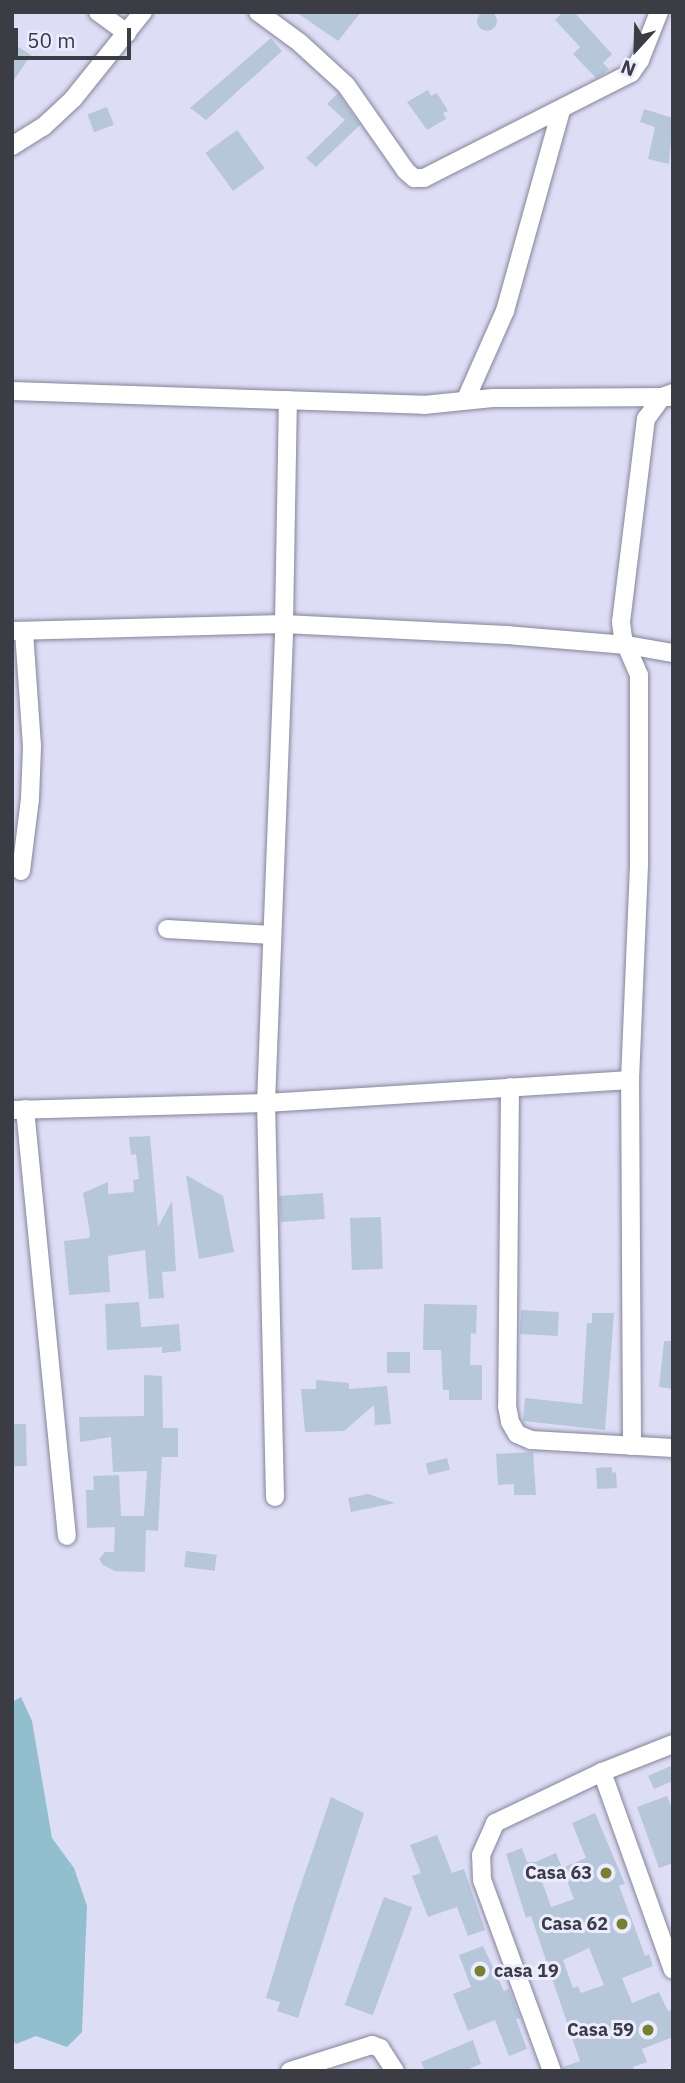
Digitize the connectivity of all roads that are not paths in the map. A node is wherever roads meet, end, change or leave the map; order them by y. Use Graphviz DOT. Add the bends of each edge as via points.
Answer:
graph roads {
  1 [pos="98,12"];
  2 [pos="143,12"];
  3 [pos="258,12"];
  4 [pos="659,12"];
  5 [pos="127,33"];
  6 [pos="561,110"];
  7 [pos="12,146"];
  8 [pos="12,391"];
  9 [pos="669,396"];
  10 [pos="466,399"];
  11 [pos="288,400"];
  12 [pos="284,624"];
  13 [pos="18,631"];
  14 [pos="627,645"];
  15 [pos="673,653"];
  16 [pos="21,871"];
  17 [pos="167,929"];
  18 [pos="272,935"];
  19 [pos="630,1080"];
  20 [pos="510,1087"];
  21 [pos="267,1103"];
  22 [pos="19,1110"];
  23 [pos="632,1446"];
  24 [pos="673,1448"];
  25 [pos="275,1497"];
  26 [pos="67,1536"];
  27 [pos="673,1744"];
  28 [pos="602,1772"];
  29 [pos="673,1970"];
  30 [pos="290,2071"];
  31 [pos="395,2071"];
  32 [pos="552,2071"];
  1 -- 5 [label="street"];
  2 -- 5 [label="street"];
  3 -- 6 [label="street" via="346,85 414,178 436,174"];
  4 -- 6 [label="street" via="631,73"];
  5 -- 7 [label="street" via="73,99 43,127"];
  6 -- 10 [label="street" via="505,311"];
  8 -- 11 [label="street"];
  9 -- 10 [label="street"];
  9 -- 14 [label="street" via="646,419 621,622"];
  10 -- 11 [label="street" via="424,404"];
  11 -- 12 [label="street"];
  12 -- 13 [label="street"];
  12 -- 14 [label="street"];
  12 -- 18 [label="street"];
  13 -- 16 [label="street" via="32,746"];
  14 -- 15 [label="street"];
  14 -- 19 [label="street" via="639,675 639,863"];
  17 -- 18 [label="street"];
  18 -- 21 [label="street"];
  19 -- 20 [label="street"];
  19 -- 23 [label="street"];
  20 -- 21 [label="street"];
  20 -- 23 [label="street" via="506,1406 510,1422 517,1434 531,1440"];
  21 -- 22 [label="street"];
  21 -- 25 [label="street"];
  22 -- 26 [label="street"];
  23 -- 24 [label="street"];
  27 -- 28 [label="street"];
  28 -- 29 [label="street"];
  28 -- 32 [label="street" via="495,1823 481,1855 482,1880"];
  30 -- 31 [label="street" via="372,2045"];
}
